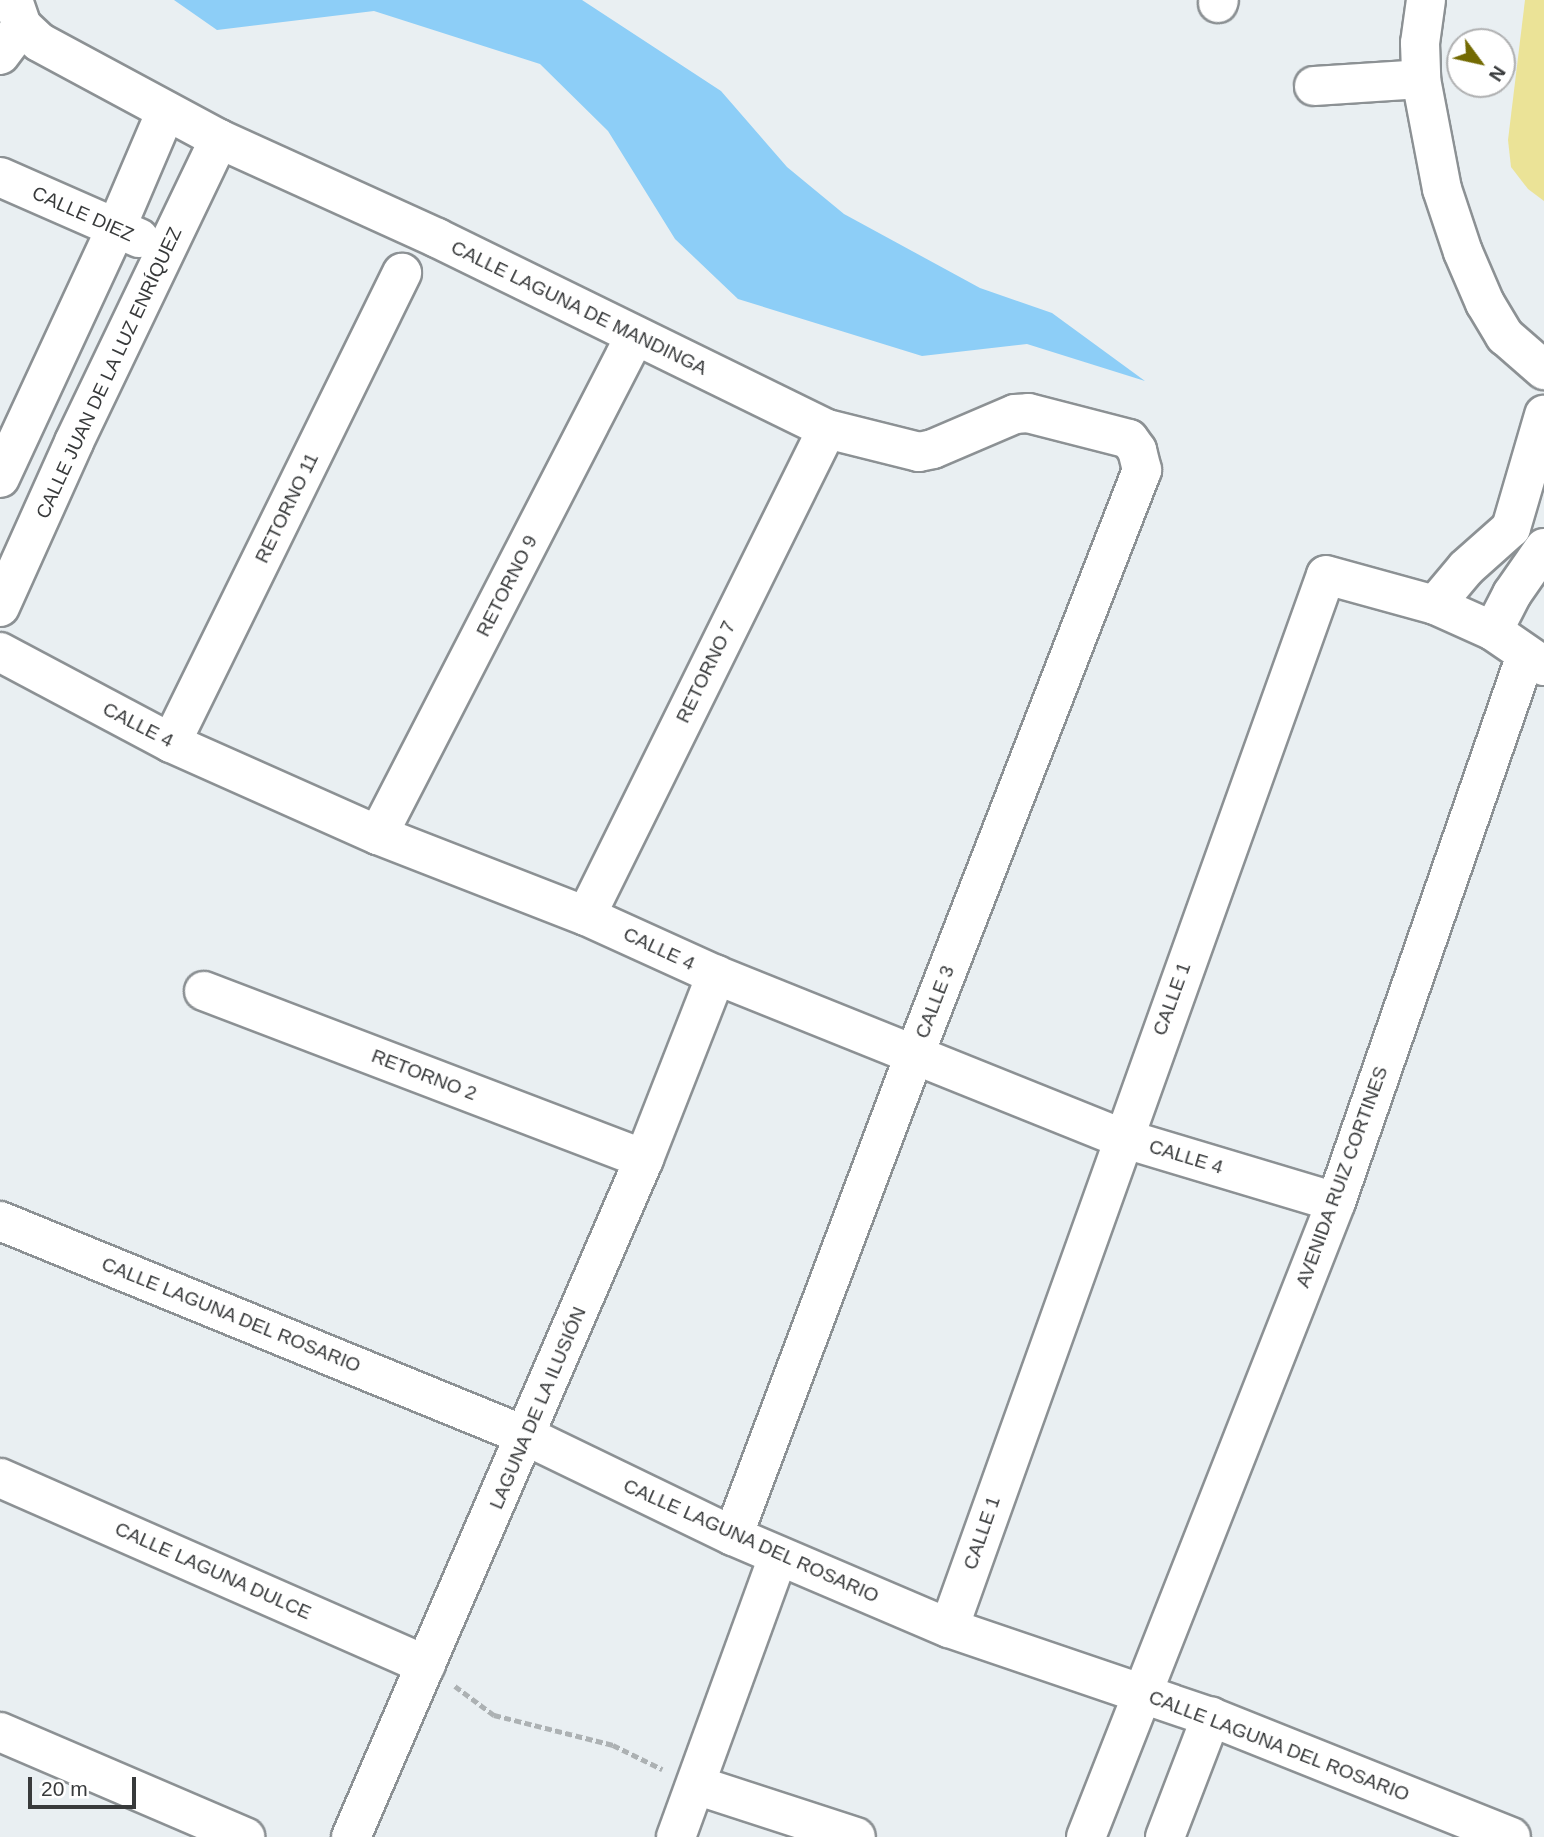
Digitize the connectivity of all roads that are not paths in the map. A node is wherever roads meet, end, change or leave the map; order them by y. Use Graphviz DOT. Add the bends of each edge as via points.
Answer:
graph roads {
  1 [pos="1426,0"];
  2 [pos="12,27"];
  3 [pos="1421,79"];
  4 [pos="1314,86"];
  5 [pos="166,111"];
  6 [pos="219,139"];
  7 [pos="0,177"];
  8 [pos="117,226"];
  9 [pos="166,252"];
  10 [pos="402,273"];
  11 [pos="635,336"];
  12 [pos="1544,370"];
  13 [pos="1544,415"];
  14 [pos="13,416"];
  15 [pos="827,429"];
  16 [pos="74,442"];
  17 [pos="1142,470"];
  18 [pos="0,478"];
  19 [pos="1527,534"];
  20 [pos="1544,548"];
  21 [pos="1435,605"];
  22 [pos="0,607"];
  23 [pos="1493,631"];
  24 [pos="0,652"];
  25 [pos="1535,660"];
  26 [pos="171,743"];
  27 [pos="378,835"];
  28 [pos="586,916"];
  29 [pos="716,975"];
  30 [pos="204,990"];
  31 [pos="914,1055"];
  32 [pos="1122,1138"];
  33 [pos="645,1158"];
  34 [pos="1336,1202"];
  35 [pos="0,1221"];
  36 [pos="526,1436"];
  37 [pos="0,1478"];
  38 [pos="733,1536"];
  39 [pos="778,1556"];
  40 [pos="948,1628"];
  41 [pos="426,1665"];
  42 [pos="1142,1693"];
  43 [pos="1211,1717"];
  44 [pos="0,1732"];
  45 [pos="696,1785"];
  46 [pos="245,1837"];
  47 [pos="351,1837"];
  48 [pos="676,1837"];
  49 [pos="856,1837"];
  50 [pos="1086,1837"];
  51 [pos="1165,1837"];
  52 [pos="1511,1837"];
  1 -- 3 [label="street"];
  2 -- 5 [label="street, CALLE LAGUNA DE MANDINGA"];
  3 -- 4 [label="street"];
  3 -- 12 [label="street" via="1442,189 1463,252 1505,336"];
  5 -- 6 [label="street, CALLE LAGUNA DE MANDINGA"];
  5 -- 8 [label="street"];
  6 -- 9 [label="street, CALLE JUAN DE LA LUZ ENRÍQUEZ"];
  6 -- 11 [label="street, CALLE LAGUNA DE MANDINGA" via="437,238"];
  7 -- 8 [label="street, CALLE DIEZ"];
  8 -- 9 [label="street, CALLE DIEZ"];
  8 -- 14 [label="street"];
  9 -- 16 [label="street, CALLE JUAN DE LA LUZ ENRÍQUEZ"];
  10 -- 26 [label="street, RETORNO 11"];
  11 -- 15 [label="street, CALLE LAGUNA DE MANDINGA"];
  11 -- 27 [label="street, RETORNO 9"];
  13 -- 19 [label="street" via="1530,472"];
  14 -- 16 [label="street"];
  14 -- 18 [label="street"];
  15 -- 17 [label="street, CALLE LAGUNA DE MANDINGA" via="919,452 1028,413 1129,439 1138,450"];
  15 -- 28 [label="street, RETORNO 7"];
  16 -- 22 [label="street, CALLE JUAN DE LA LUZ ENRÍQUEZ"];
  17 -- 31 [label="street, CALLE 3"];
  19 -- 21 [label="street" via="1466,568"];
  20 -- 23 [label="street"];
  21 -- 23 [label="street, CALLE 1"];
  21 -- 32 [label="street, CALLE 1" via="1326,575"];
  23 -- 25 [label="street, CALLE 1"];
  24 -- 26 [label="street, CALLE 4"];
  25 -- 34 [label="street, AVENIDA RUIZ CORTINES"];
  26 -- 27 [label="street, CALLE 4"];
  27 -- 28 [label="street, CALLE 4"];
  28 -- 29 [label="street, CALLE 4"];
  29 -- 31 [label="street, CALLE 4"];
  29 -- 33 [label="street, LAGUNA DE LA ILUSIÓN"];
  30 -- 33 [label="street, RETORNO 2"];
  31 -- 32 [label="street, CALLE 4"];
  31 -- 38 [label="street, CALLE 3"];
  32 -- 34 [label="street, CALLE 4"];
  32 -- 40 [label="street, CALLE 1"];
  33 -- 36 [label="street, LAGUNA DE LA ILUSIÓN"];
  34 -- 42 [label="street, AVENIDA RUIZ CORTINES"];
  35 -- 36 [label="street, CALLE LAGUNA DEL ROSARIO"];
  36 -- 38 [label="street, CALLE LAGUNA DEL ROSARIO"];
  36 -- 41 [label="street, LAGUNA DE LA ILUSIÓN"];
  37 -- 41 [label="street, CALLE LAGUNA DULCE"];
  38 -- 39 [label="street, CALLE LAGUNA DEL ROSARIO"];
  39 -- 40 [label="street, CALLE LAGUNA DEL ROSARIO"];
  39 -- 45 [label="street"];
  40 -- 42 [label="street, CALLE LAGUNA DEL ROSARIO"];
  41 -- 47 [label="street, LAGUNA DE LA ILUSIÓN"];
  42 -- 43 [label="street, CALLE LAGUNA DEL ROSARIO"];
  42 -- 50 [label="street, AVENIDA RUIZ CORTINES"];
  43 -- 51 [label="street"];
  43 -- 52 [label="street, CALLE LAGUNA DEL ROSARIO"];
  44 -- 46 [label="street"];
  45 -- 48 [label="street"];
  45 -- 49 [label="street"];
}
